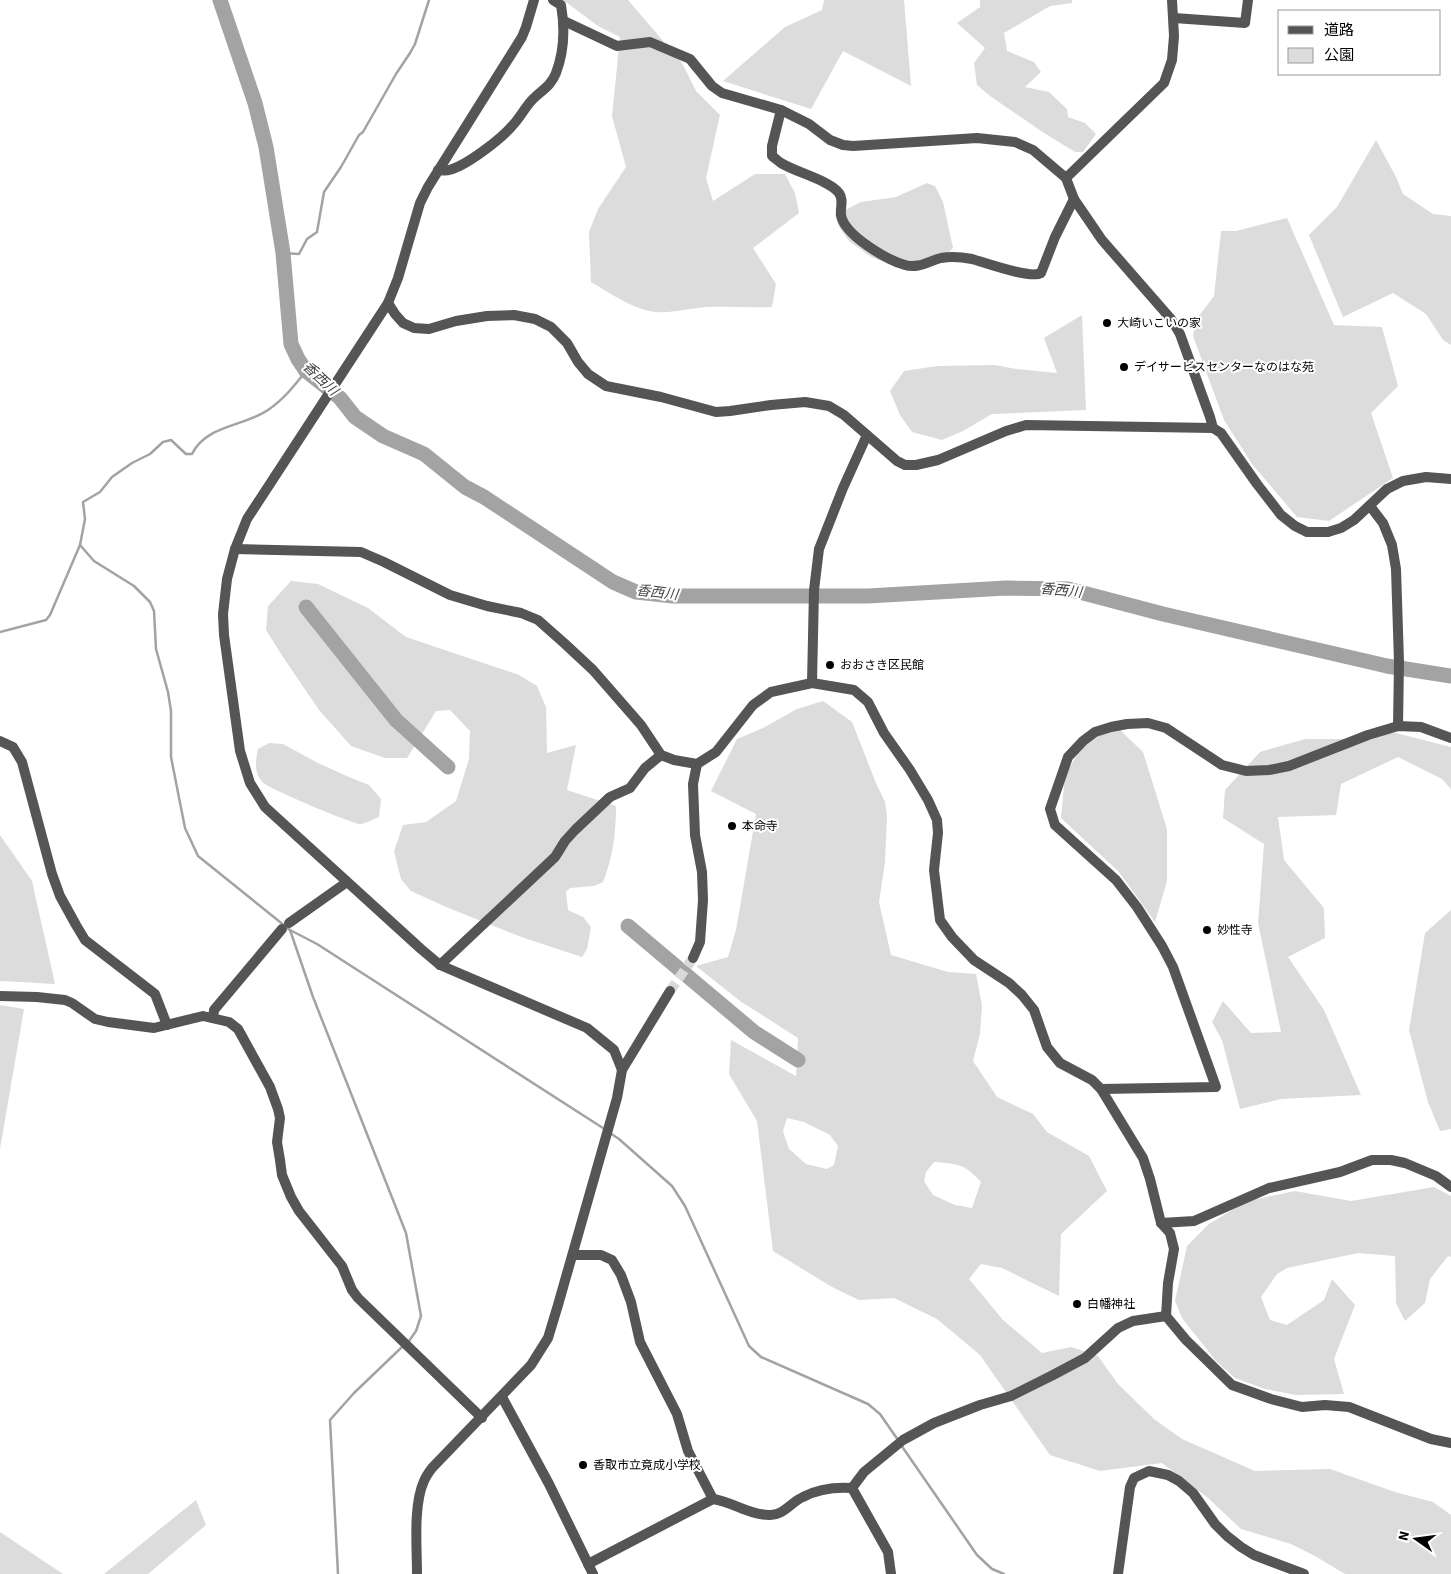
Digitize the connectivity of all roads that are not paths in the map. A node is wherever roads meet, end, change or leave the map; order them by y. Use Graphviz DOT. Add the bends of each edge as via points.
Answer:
graph roads {
  1 [pos="534,0"];
  2 [pos="553,0"];
  3 [pos="1172,0"];
  4 [pos="1248,0"];
  5 [pos="1174,18"];
  6 [pos="564,21"];
  7 [pos="781,110"];
  8 [pos="438,170"];
  9 [pos="1066,178"];
  10 [pos="1074,199"];
  11 [pos="388,303"];
  12 [pos="1213,428"];
  13 [pos="867,435"];
  14 [pos="1451,479"];
  15 [pos="1370,506"];
  16 [pos="235,549"];
  17 [pos="812,683"];
  18 [pos="1398,726"];
  19 [pos="1451,738"];
  20 [pos="0,741"];
  21 [pos="662,755"];
  22 [pos="698,764"];
  23 [pos="347,882"];
  24 [pos="693,958"];
  25 [pos="440,965"];
  26 [pos="670,991"];
  27 [pos="0,996"];
  28 [pos="212,1018"];
  29 [pos="167,1025"];
  30 [pos="622,1070"];
  31 [pos="1101,1089"];
  32 [pos="1451,1187"];
  33 [pos="1161,1222"];
  34 [pos="572,1255"];
  35 [pos="1166,1316"];
  36 [pos="502,1397"];
  37 [pos="482,1418"];
  38 [pos="1451,1443"];
  39 [pos="852,1488"];
  40 [pos="713,1499"];
  41 [pos="588,1564"];
  42 [pos="417,1574"];
  43 [pos="593,1574"];
  44 [pos="890,1574"];
  45 [pos="1118,1574"];
  46 [pos="1304,1574"];
  1 -- 8 [label="street" via="522,36"];
  2 -- 6 [label="street" via="561,5"];
  3 -- 5 [label="street"];
  4 -- 5 [label="street" via="1244,23"];
  5 -- 9 [label="street" via="1172,60 1164,83"];
  6 -- 7 [label="street" via="617,46 650,42 690,59 722,93"];
  6 -- 8 [label="street" via="562,53 548,87 492,145 450,170"];
  7 -- 9 [label="street" via="843,145 976,138 1015,142 1033,150"];
  7 -- 10 [label="street" via="772,156 832,187 839,193 841,216 850,231 884,257 904,265 915,267 942,257 963,257 1037,276 1042,273"];
  8 -- 11 [label="street" via="420,203"];
  9 -- 10 [label="street"];
  10 -- 12 [label="street" via="1102,240 1171,319 1180,334"];
  11 -- 13 [label="street" via="399,319 414,328 429,329 488,316 514,315 536,319 551,327 567,343 588,374 606,386 661,396 716,412 805,402 829,406"];
  11 -- 16 [label="street" via="246,520"];
  12 -- 13 [label="street" via="1026,425 938,460 916,465 897,461"];
  12 -- 15 [label="street" via="1221,433 1281,515 1307,532 1341,528"];
  13 -- 17 [label="street" via="819,548 814,590"];
  14 -- 15 [label="street" via="1426,477 1403,481 1387,489"];
  15 -- 18 [label="street" via="1383,522 1392,545 1396,569"];
  16 -- 21 [label="street" via="361,552 450,595 521,612 538,620 593,670 641,725"];
  16 -- 23 [label="street" via="223,614 245,770 265,807"];
  17 -- 22 [label="street" via="771,692 753,705 716,752"];
  17 -- 31 [label="street" via="854,690 868,702 937,820 934,870 940,920 974,960 1022,995 1034,1010 1047,1047 1060,1063 1092,1080"];
  18 -- 19 [label="street" via="1421,726"];
  18 -- 31 [label="street" via="1289,766 1269,770 1246,771 1222,765 1166,728 1148,723 1111,726 1088,736 1074,749 1063,767 1050,809 1055,825 1116,880 1162,946 1173,967 1216,1086"];
  20 -- 29 [label="street" via="13,747 22,762 52,874 84,940 155,994"];
  21 -- 22 [label="street"];
  21 -- 25 [label="street" via="645,768 630,788 610,797 565,841 555,857"];
  22 -- 24 [label="street" via="693,784 703,900 700,942"];
  23 -- 25 [label="street"];
  23 -- 28 [label="street" via="286,926 214,1010"];
  25 -- 30 [label="street" via="587,1028 614,1050"];
  26 -- 30 [label="street"];
  27 -- 29 [label="street" via="65,1000 95,1019 154,1028"];
  28 -- 29 [label="street" via="203,1016"];
  28 -- 37 [label="street" via="228,1022 238,1029 270,1087 280,1118 277,1142 282,1175 299,1211 342,1266 352,1290"];
  30 -- 34 [label="street"];
  31 -- 33 [label="street" via="1143,1158"];
  32 -- 33 [label="street" via="1436,1176 1405,1163 1372,1160 1340,1172 1269,1188 1194,1221"];
  33 -- 35 [label="street" via="1170,1233 1174,1249"];
  34 -- 36 [label="street" via="548,1338 531,1365"];
  34 -- 40 [label="street" via="601,1255 612,1260 621,1275 640,1342 677,1414 688,1451"];
  35 -- 38 [label="street" via="1232,1385 1302,1407 1325,1404 1349,1407 1431,1439"];
  35 -- 39 [label="street" via="1133,1321 1118,1328 1085,1358 1053,1375 1011,1396 934,1423 899,1443 864,1472"];
  36 -- 37 [label="street"];
  36 -- 41 [label="street"];
  37 -- 42 [label="street" via="424,1480 418,1507"];
  39 -- 40 [label="street" via="818,1491 802,1497 779,1514 769,1516"];
  39 -- 44 [label="street" via="888,1552"];
  40 -- 41 [label="street"];
  41 -- 43 [label="street"];
  45 -- 46 [label="street" via="1130,1487 1134,1478 1149,1472 1168,1474 1180,1481 1226,1536 1241,1547"];
}
